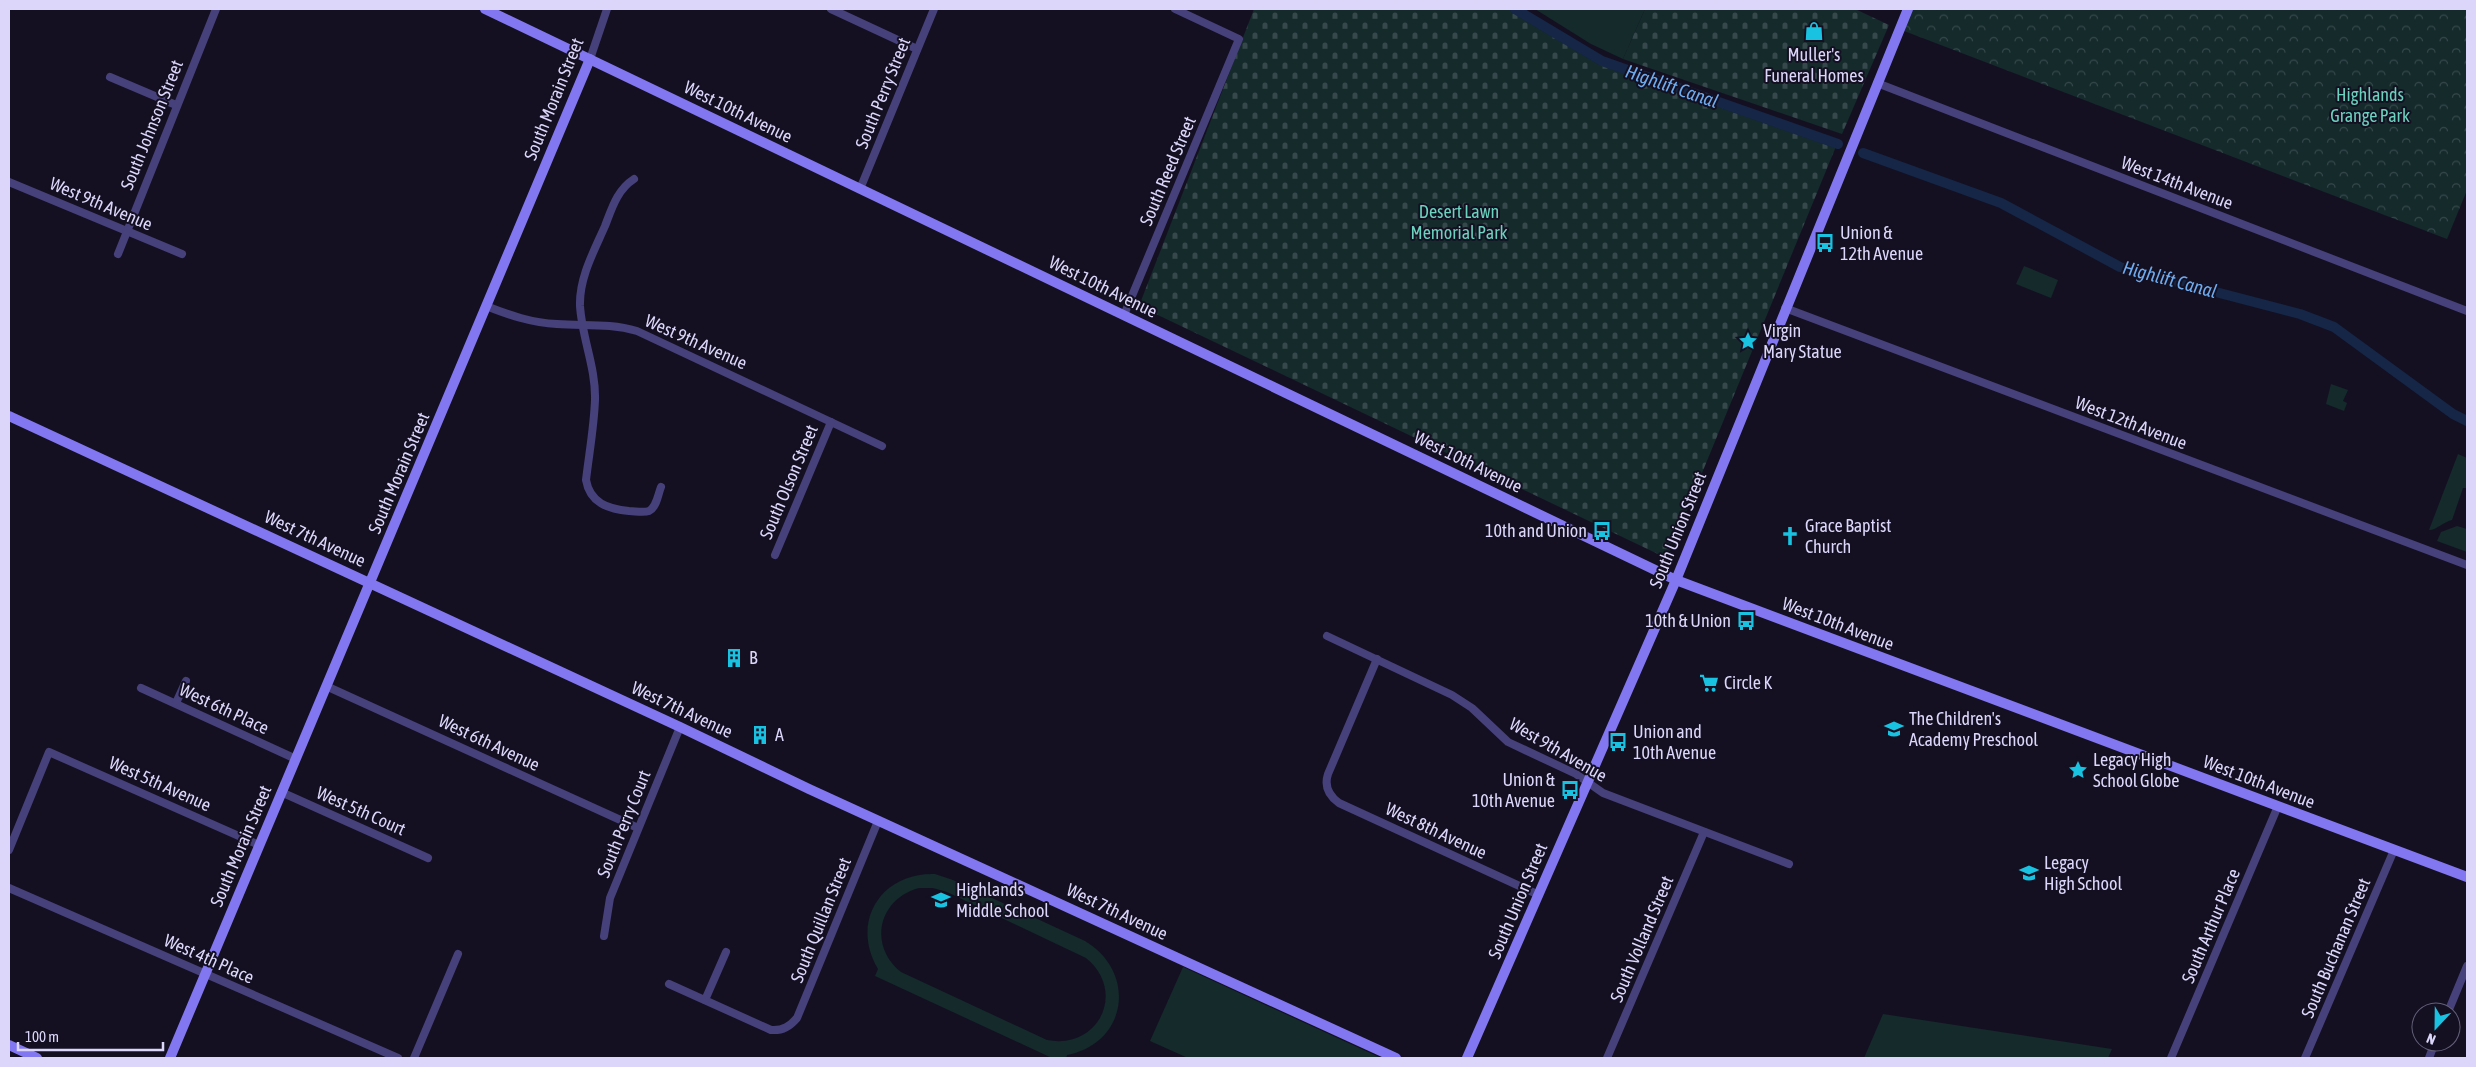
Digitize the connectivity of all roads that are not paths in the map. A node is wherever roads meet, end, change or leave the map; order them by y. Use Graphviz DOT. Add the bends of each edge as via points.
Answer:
graph roads {
  1 [pos="216,9"];
  2 [pos="485,9"];
  3 [pos="607,9"];
  4 [pos="831,9"];
  5 [pos="934,9"];
  6 [pos="1175,9"];
  7 [pos="1908,9"];
  8 [pos="917,49"];
  9 [pos="590,59"];
  10 [pos="110,77"];
  11 [pos="1877,83"];
  12 [pos="176,105"];
  13 [pos="634,179"];
  14 [pos="9,182"];
  15 [pos="860,189"];
  16 [pos="126,230"];
  17 [pos="118,254"];
  18 [pos="182,254"];
  19 [pos="486,306"];
  20 [pos="1785,308"];
  21 [pos="2467,311"];
  22 [pos="1124,315"];
  23 [pos="582,324"];
  24 [pos="9,416"];
  25 [pos="831,422"];
  26 [pos="882,446"];
  27 [pos="661,487"];
  28 [pos="775,555"];
  29 [pos="2467,565"];
  30 [pos="1676,580"];
  31 [pos="370,583"];
  32 [pos="1327,636"];
  33 [pos="1377,659"];
  34 [pos="186,680"];
  35 [pos="326,686"];
  36 [pos="141,688"];
  37 [pos="176,704"];
  38 [pos="680,727"];
  39 [pos="296,758"];
  40 [pos="1587,782"];
  41 [pos="281,792"];
  42 [pos="2278,806"];
  43 [pos="878,821"];
  44 [pos="638,828"];
  45 [pos="1704,832"];
  46 [pos="259,845"];
  47 [pos="9,850"];
  48 [pos="2394,850"];
  49 [pos="428,858"];
  50 [pos="1789,864"];
  51 [pos="2467,877"];
  52 [pos="9,888"];
  53 [pos="1538,894"];
  54 [pos="604,936"];
  55 [pos="726,952"];
  56 [pos="458,954"];
  57 [pos="2467,966"];
  58 [pos="206,974"];
  59 [pos="669,984"];
  60 [pos="705,1000"];
  61 [pos="2452,1002"];
  62 [pos="9,1046"];
  63 [pos="20,1055"];
  64 [pos="37,1058"];
  65 [pos="170,1058"];
  66 [pos="398,1058"];
  67 [pos="414,1058"];
  68 [pos="1396,1058"];
  69 [pos="1468,1058"];
  70 [pos="1607,1058"];
  71 [pos="2171,1058"];
  72 [pos="2305,1058"];
  1 -- 12 [label="street, South Johnson Street"];
  2 -- 9 [label="main road, West 10th Avenue"];
  3 -- 9 [label="street, South Morain Street"];
  4 -- 8 [label="street"];
  5 -- 8 [label="street, South Perry Street"];
  6 -- 22 [label="street, South Reed Street" via="1239,39"];
  7 -- 11 [label="main road, South Union Street"];
  8 -- 15 [label="street, South Perry Street"];
  9 -- 15 [label="main road, West 10th Avenue"];
  9 -- 19 [label="main road, South Morain Street"];
  10 -- 12 [label="street"];
  11 -- 20 [label="main road, South Union Street"];
  11 -- 21 [label="street, West 14th Avenue"];
  12 -- 16 [label="street, South Johnson Street"];
  13 -- 23 [label="street" via="617,196 587,270 581,290"];
  14 -- 16 [label="street, West 9th Avenue"];
  15 -- 22 [label="main road, West 10th Avenue"];
  16 -- 17 [label="street, South Johnson Street"];
  16 -- 18 [label="street, West 9th Avenue"];
  19 -- 23 [label="street, West 9th Avenue" via="537,322"];
  19 -- 31 [label="main road, South Morain Street"];
  20 -- 29 [label="street, West 12th Avenue"];
  20 -- 30 [label="main road, South Union Street"];
  22 -- 30 [label="main road, West 10th Avenue"];
  23 -- 25 [label="street, West 9th Avenue" via="620,326 637,331"];
  23 -- 27 [label="street" via="595,394 586,480 588,488 596,500 608,508 642,512 653,507"];
  24 -- 31 [label="main road, West 7th Avenue"];
  25 -- 26 [label="street, West 9th Avenue"];
  25 -- 28 [label="street, South Olson Street"];
  30 -- 40 [label="main road, South Union Street"];
  30 -- 42 [label="main road, West 10th Avenue"];
  31 -- 35 [label="main road, South Morain Street"];
  31 -- 38 [label="main road, West 7th Avenue"];
  32 -- 33 [label="street, West 9th Avenue"];
  33 -- 40 [label="street, West 9th Avenue" via="1458,698 1508,742"];
  33 -- 53 [label="street, West 8th Avenue" via="1328,774 1327,789 1333,798"];
  34 -- 37 [label="street"];
  35 -- 39 [label="main road, South Morain Street"];
  35 -- 44 [label="street, West 6th Avenue"];
  36 -- 37 [label="street, West 6th Place"];
  37 -- 39 [label="street, West 6th Place"];
  38 -- 43 [label="main road, West 7th Avenue"];
  38 -- 44 [label="street, South Perry Court"];
  39 -- 41 [label="main road, South Morain Street"];
  40 -- 45 [label="street, West 9th Avenue" via="1603,793"];
  40 -- 53 [label="main road, South Union Street"];
  41 -- 46 [label="main road, South Morain Street"];
  41 -- 49 [label="street, West 5th Court"];
  42 -- 48 [label="main road, West 10th Avenue"];
  42 -- 71 [label="street, South Arthur Place"];
  43 -- 60 [label="street, South Quillan Street" via="797,1018 787,1027 772,1030"];
  43 -- 68 [label="main road, West 7th Avenue"];
  44 -- 54 [label="street, South Perry Court" via="610,898"];
  45 -- 50 [label="street, West 9th Avenue"];
  45 -- 70 [label="street, South Volland Street"];
  46 -- 47 [label="street, West 5th Avenue" via="49,752"];
  46 -- 58 [label="main road, South Morain Street"];
  48 -- 51 [label="main road, West 10th Avenue"];
  48 -- 72 [label="street, South Buchanan Street"];
  52 -- 58 [label="street, West 4th Place"];
  53 -- 69 [label="main road, South Union Street"];
  55 -- 60 [label="street"];
  56 -- 67 [label="street"];
  57 -- 61 [label="street"];
  58 -- 65 [label="main road, South Morain Street"];
  58 -- 66 [label="street, West 4th Place"];
  59 -- 60 [label="street"];
  62 -- 63 [label="main road"];
  63 -- 64 [label="main road"];
}
